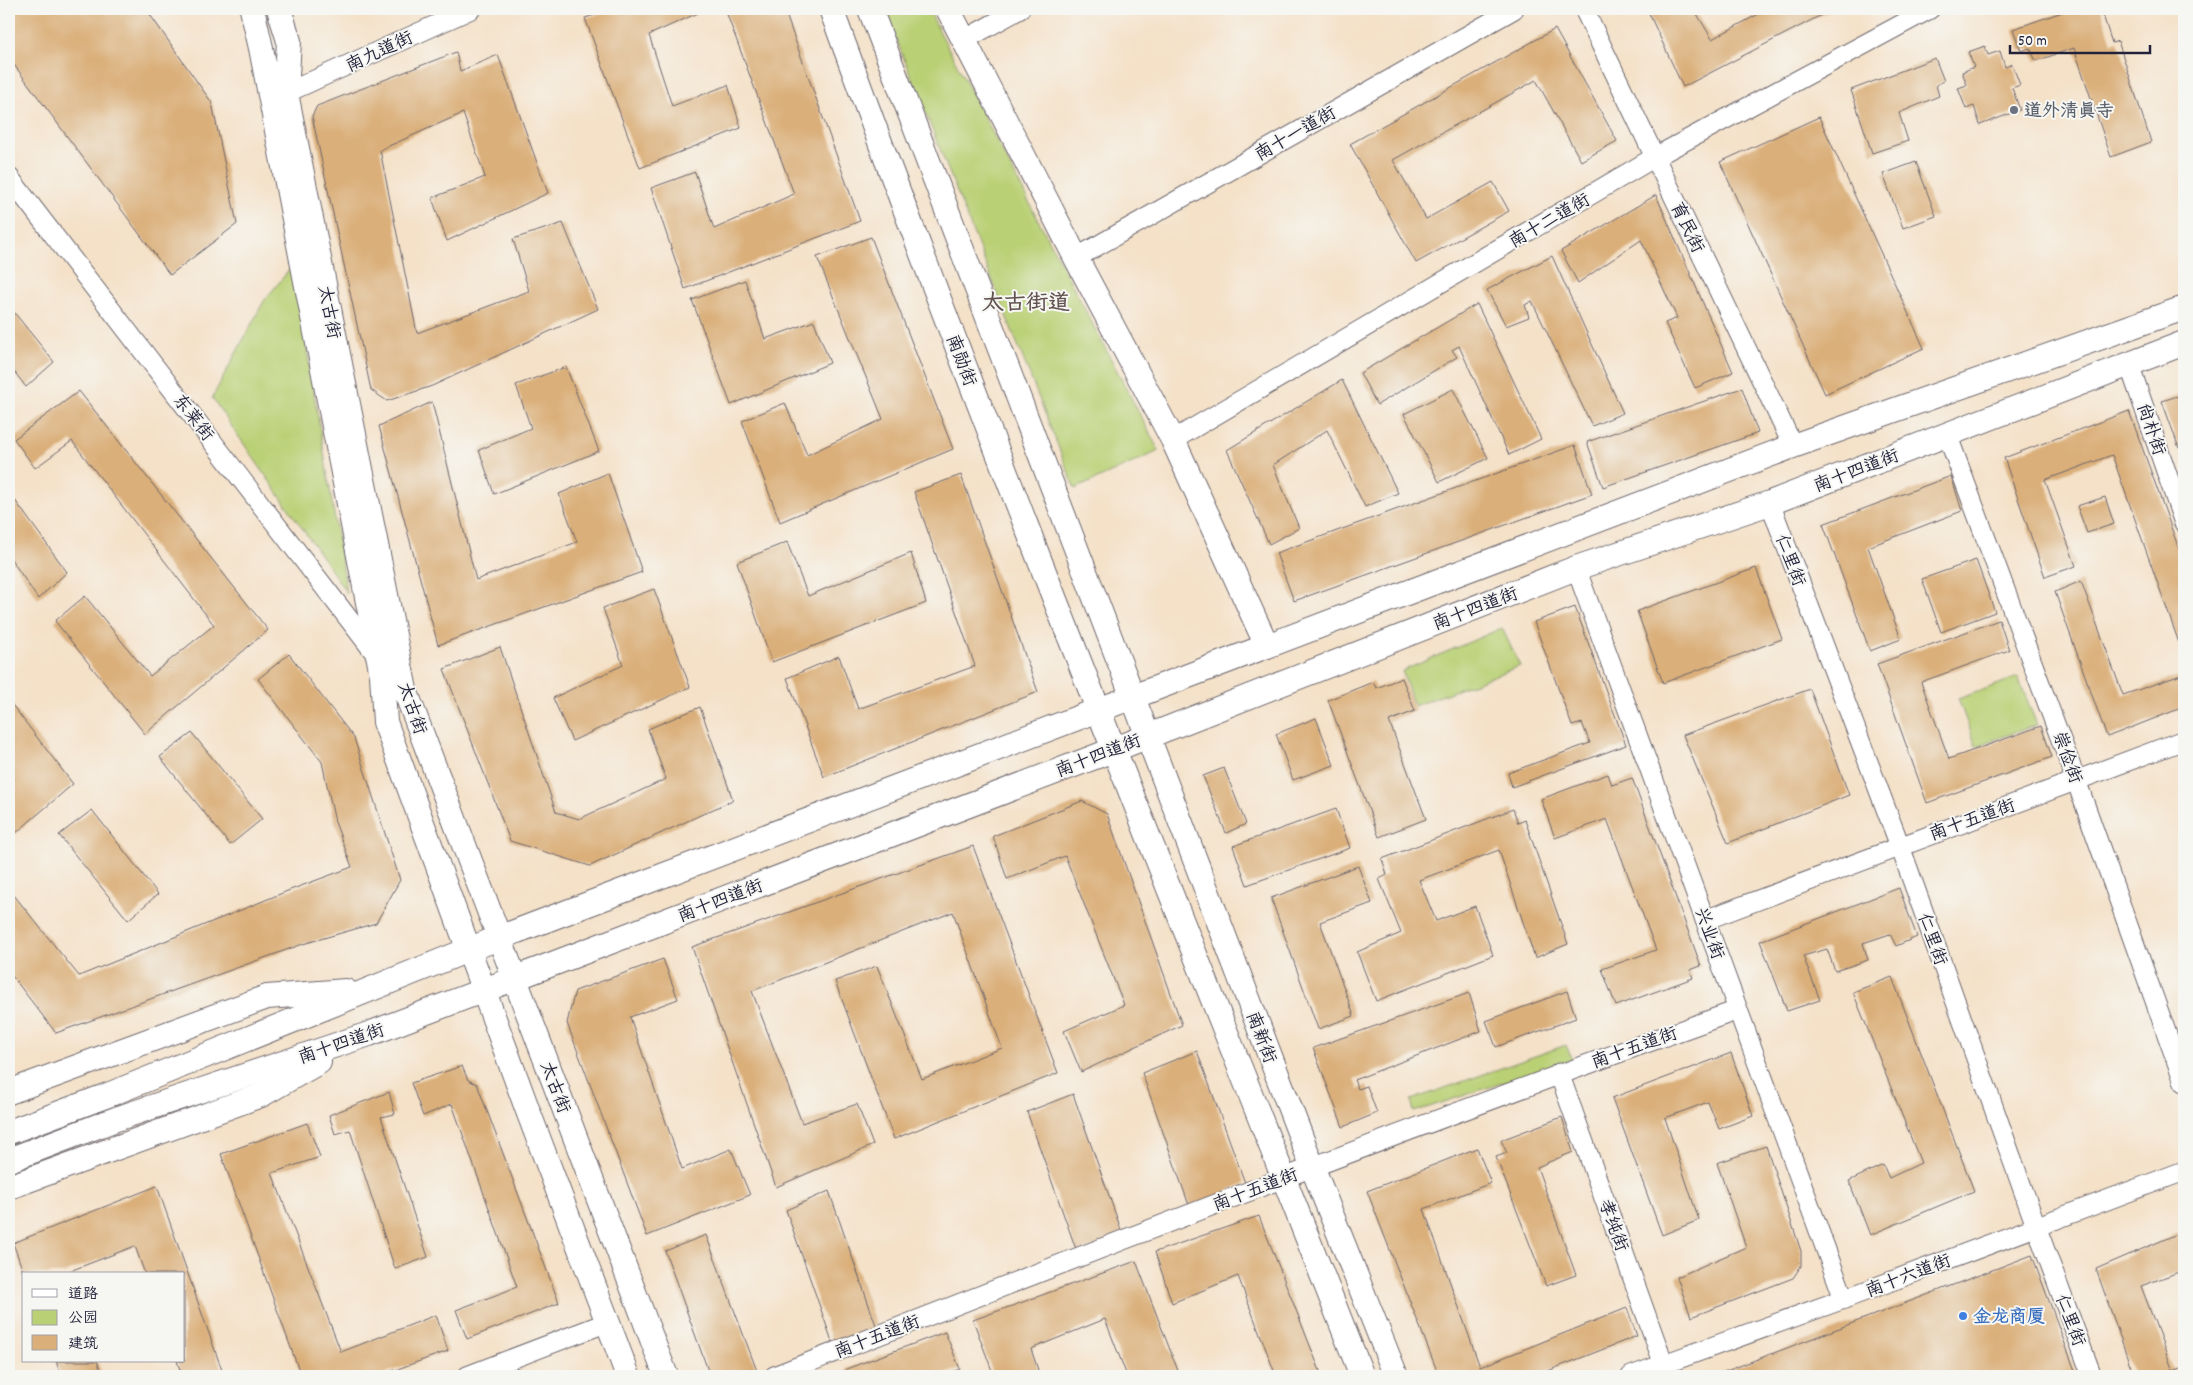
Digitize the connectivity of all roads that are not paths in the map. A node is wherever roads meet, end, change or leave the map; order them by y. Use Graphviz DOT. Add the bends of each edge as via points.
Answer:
graph roads {
  1 [pos="252,9"];
  2 [pos="278,9"];
  3 [pos="471,9"];
  4 [pos="831,9"];
  5 [pos="870,9"];
  6 [pos="948,9"];
  7 [pos="1020,9"];
  8 [pos="1514,9"];
  9 [pos="1584,9"];
  10 [pos="1930,9"];
  11 [pos="964,40"];
  12 [pos="286,94"];
  13 [pos="1655,157"];
  14 [pos="9,177"];
  15 [pos="1076,258"];
  16 [pos="2184,308"];
  17 [pos="2184,344"];
  18 [pos="2129,364"];
  19 [pos="1948,434"];
  20 [pos="1173,440"];
  21 [pos="1793,446"];
  22 [pos="1770,503"];
  23 [pos="2184,523"];
  24 [pos="1576,568"];
  25 [pos="1267,646"];
  26 [pos="378,658"];
  27 [pos="1132,697"];
  28 [pos="1098,710"];
  29 [pos="1147,736"];
  30 [pos="2184,740"];
  31 [pos="1113,750"];
  32 [pos="2076,780"];
  33 [pos="1900,846"];
  34 [pos="1705,920"];
  35 [pos="500,938"];
  36 [pos="468,950"];
  37 [pos="514,978"];
  38 [pos="368,990"];
  39 [pos="483,990"];
  40 [pos="1738,1010"];
  41 [pos="369,1034"];
  42 [pos="1559,1074"];
  43 [pos="2184,1082"];
  44 [pos="9,1092"];
  45 [pos="9,1132"];
  46 [pos="9,1160"];
  47 [pos="1312,1166"];
  48 [pos="2184,1173"];
  49 [pos="1284,1178"];
  50 [pos="9,1187"];
  51 [pos="2036,1226"];
  52 [pos="1844,1299"];
  53 [pos="608,1322"];
  54 [pos="1666,1370"];
  55 [pos="467,1376"];
  56 [pos="628,1376"];
  57 [pos="666,1376"];
  58 [pos="774,1376"];
  59 [pos="1362,1376"];
  60 [pos="1396,1376"];
  61 [pos="1631,1376"];
  62 [pos="2092,1376"];
  1 -- 26 [label="main road, 太古街"];
  2 -- 12 [label="main road, 太古街" via="289,41"];
  3 -- 12 [label="street, 南九道街"];
  4 -- 28 [label="main road, 南勋街" via="905,212"];
  5 -- 27 [label="main road"];
  6 -- 11 [label="main road"];
  7 -- 11 [label="street"];
  8 -- 15 [label="street, 南十一道街"];
  9 -- 13 [label="street, 育民街"];
  10 -- 13 [label="street, 南十二道街"];
  11 -- 15 [label="main road"];
  12 -- 35 [label="main road, 太古街" via="405,690"];
  13 -- 20 [label="street, 南十二道街"];
  13 -- 21 [label="street, 育民街"];
  14 -- 26 [label="street, 东莱街"];
  15 -- 20 [label="main road"];
  16 -- 21 [label="main road"];
  17 -- 18 [label="main road, 南十四道街"];
  18 -- 19 [label="main road, 南十四道街"];
  18 -- 23 [label="street, 尚朴街"];
  19 -- 22 [label="main road, 南十四道街"];
  19 -- 32 [label="street, 崇俭街"];
  20 -- 25 [label="main road"];
  21 -- 25 [label="main road"];
  22 -- 24 [label="main road, 南十四道街"];
  22 -- 33 [label="street, 仁里街"];
  24 -- 29 [label="main road, 南十四道街"];
  24 -- 34 [label="street, 兴业街"];
  25 -- 27 [label="main road"];
  26 -- 36 [label="main road, 太古街" via="385,722"];
  27 -- 28 [label="main road"];
  27 -- 29 [label="main road, 南新街"];
  28 -- 31 [label="main road, 南新街"];
  28 -- 35 [label="main road"];
  29 -- 31 [label="main road, 南十四道街"];
  29 -- 47 [label="main road, 南新街"];
  30 -- 32 [label="street, 南十五道街"];
  31 -- 37 [label="main road, 南十四道街"];
  31 -- 49 [label="main road, 南新街"];
  32 -- 33 [label="street, 南十五道街"];
  32 -- 43 [label="street, 崇俭街"];
  33 -- 34 [label="street, 南十五道街"];
  33 -- 51 [label="street, 仁里街"];
  34 -- 40 [label="street, 兴业街"];
  35 -- 36 [label="main road"];
  35 -- 37 [label="main road, 太古街"];
  36 -- 38 [label="main road"];
  36 -- 39 [label="main road, 太古街"];
  37 -- 39 [label="main road, 南十四道街"];
  37 -- 57 [label="main road, 太古街"];
  38 -- 44 [label="main road" via="267,997"];
  38 -- 45 [label="main road"];
  39 -- 41 [label="main road, 南十四道街"];
  39 -- 53 [label="main road, 太古街"];
  40 -- 42 [label="street, 南十五道街"];
  40 -- 52 [label="street, 兴业街"];
  41 -- 46 [label="main road, 南十四道街" via="116,1119"];
  41 -- 50 [label="main road" via="261,1095"];
  42 -- 47 [label="street, 南十五道街"];
  42 -- 54 [label="street, 孝纯街"];
  47 -- 49 [label="street, 南十五道街"];
  47 -- 60 [label="main road, 南新街"];
  48 -- 51 [label="street, 南十六道街"];
  49 -- 58 [label="street, 南十五道街"];
  49 -- 59 [label="main road, 南新街"];
  51 -- 52 [label="street, 南十六道街"];
  51 -- 62 [label="street, 仁里街"];
  52 -- 54 [label="street, 南十六道街"];
  53 -- 55 [label="street"];
  53 -- 56 [label="main road, 太古街"];
  54 -- 61 [label="street, 南十六道街"];
}
